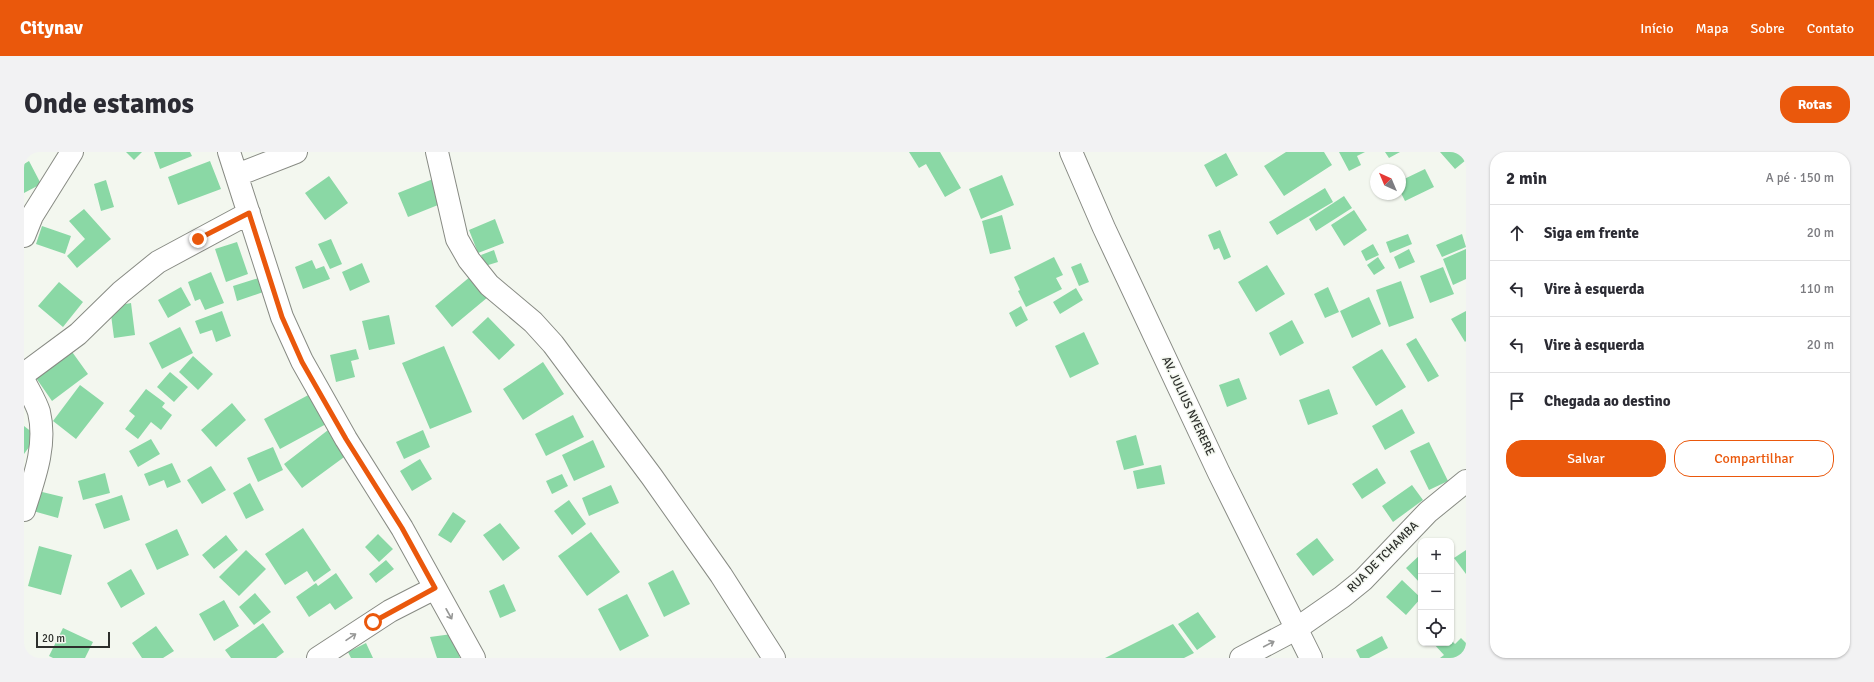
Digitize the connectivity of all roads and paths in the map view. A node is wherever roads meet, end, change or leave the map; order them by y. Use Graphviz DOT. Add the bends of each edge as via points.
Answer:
graph roads {
  1 [pos="72,152"];
  2 [pos="229,152"];
  3 [pos="296,152"];
  4 [pos="437,152"];
  5 [pos="1071,152"];
  6 [pos="237,175"];
  7 [pos="249,213"];
  8 [pos="24,236"];
  9 [pos="24,374"];
  10 [pos="24,381"];
  11 [pos="1466,481"];
  12 [pos="24,510"];
  13 [pos="435,588"];
  14 [pos="1296,629"];
  15 [pos="318,658"];
  16 [pos="474,658"];
  17 [pos="774,658"];
  18 [pos="1242,658"];
  19 [pos="1311,658"];
  1 -- 8 [label="street" via="32,216"];
  2 -- 6 [label="street"];
  3 -- 6 [label="street"];
  4 -- 17 [label="street" via="456,238 469,260 489,285 533,322 553,344 662,490"];
  5 -- 14 [label="street, AV. JULIUS NYERERE" via="1219,473"];
  6 -- 7 [label="street"];
  7 -- 9 [label="street" via="158,262 121,292 78,334"];
  7 -- 13 [label="street" via="282,317 302,362"];
  10 -- 12 [label="street" via="38,412 42,434 36,474"];
  11 -- 14 [label="street, RUA DE TCHAMBA" via="1428,512 1362,580"];
  15 -- 13 [label="street, one-way" via="390,611"];
  13 -- 16 [label="street, one-way"];
  18 -- 14 [label="street, RUA DE TCHAMBA, one-way"];
  14 -- 19 [label="street, AV. JULIUS NYERERE"];
}
